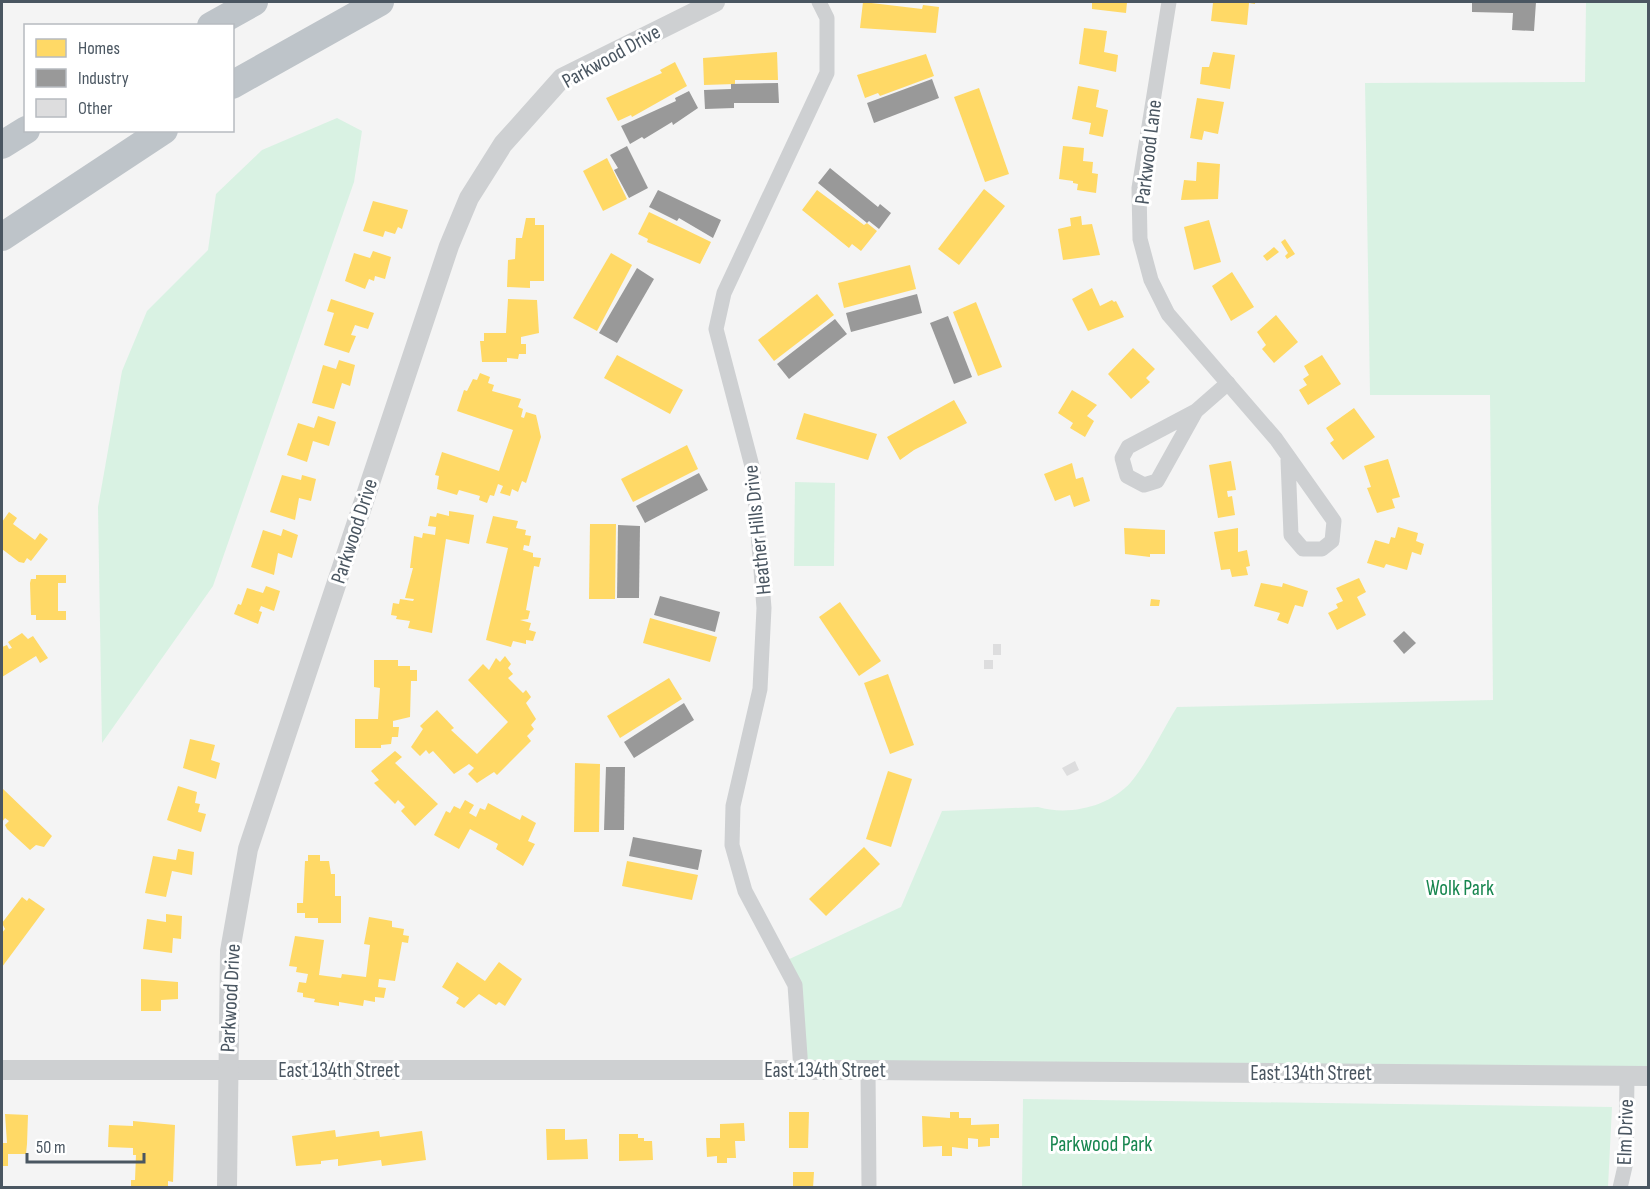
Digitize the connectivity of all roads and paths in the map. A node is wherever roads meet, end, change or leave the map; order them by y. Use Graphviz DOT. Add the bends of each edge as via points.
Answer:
graph roads {
  1 [pos="254,2"];
  2 [pos="380,2"];
  3 [pos="715,2"];
  4 [pos="819,2"];
  5 [pos="1169,2"];
  6 [pos="215,24"];
  7 [pos="235,83"];
  8 [pos="24,121"];
  9 [pos="2,131"];
  10 [pos="24,131"];
  11 [pos="147,132"];
  12 [pos="161,132"];
  13 [pos="2,145"];
  14 [pos="2,214"];
  15 [pos="2,237"];
  16 [pos="1228,383"];
  17 [pos="1196,411"];
  18 [pos="1288,460"];
  19 [pos="2,1070"];
  20 [pos="226,1070"];
  21 [pos="801,1070"];
  22 [pos="868,1070"];
  23 [pos="1627,1076"];
  24 [pos="1648,1076"];
  25 [pos="227,1188"];
  26 [pos="869,1188"];
  27 [pos="1620,1188"];
  1 -- 6 [label="highway"];
  2 -- 7 [label="highway"];
  3 -- 20 [label="street, Parkwood Drive" via="562,78 503,144 469,198 448,246 248,849 230,951"];
  4 -- 21 [label="street, Heather Hills Drive" via="826,18 827,73 724,293 717,328 753,470 764,609 760,690 733,806 732,846 745,891 795,985"];
  5 -- 16 [label="street, Parkwood Lane" via="1139,188 1140,239 1151,280 1168,314"];
  8 -- 9 [label="highway"];
  10 -- 13 [label="highway"];
  11 -- 14 [label="highway"];
  12 -- 15 [label="highway"];
  16 -- 17 [label="street"];
  16 -- 18 [label="street, Parkwood Lane" via="1276,439"];
  17 -- 17 [label="street" via="1128,447 1122,458 1127,476 1144,485 1157,481"];
  18 -- 18 [label="street, Parkwood Lane" via="1291,534 1303,549 1322,549 1332,541 1334,521"];
  19 -- 20 [label="street, East 134th Street"];
  20 -- 21 [label="street, East 134th Street"];
  20 -- 25 [label="street, Parkwood Drive"];
  21 -- 22 [label="street, East 134th Street"];
  22 -- 23 [label="street, East 134th Street"];
  22 -- 26 [label="street"];
  23 -- 24 [label="street, East 134th Street"];
  23 -- 27 [label="street, Elm Drive" via="1626,1162"];
}
